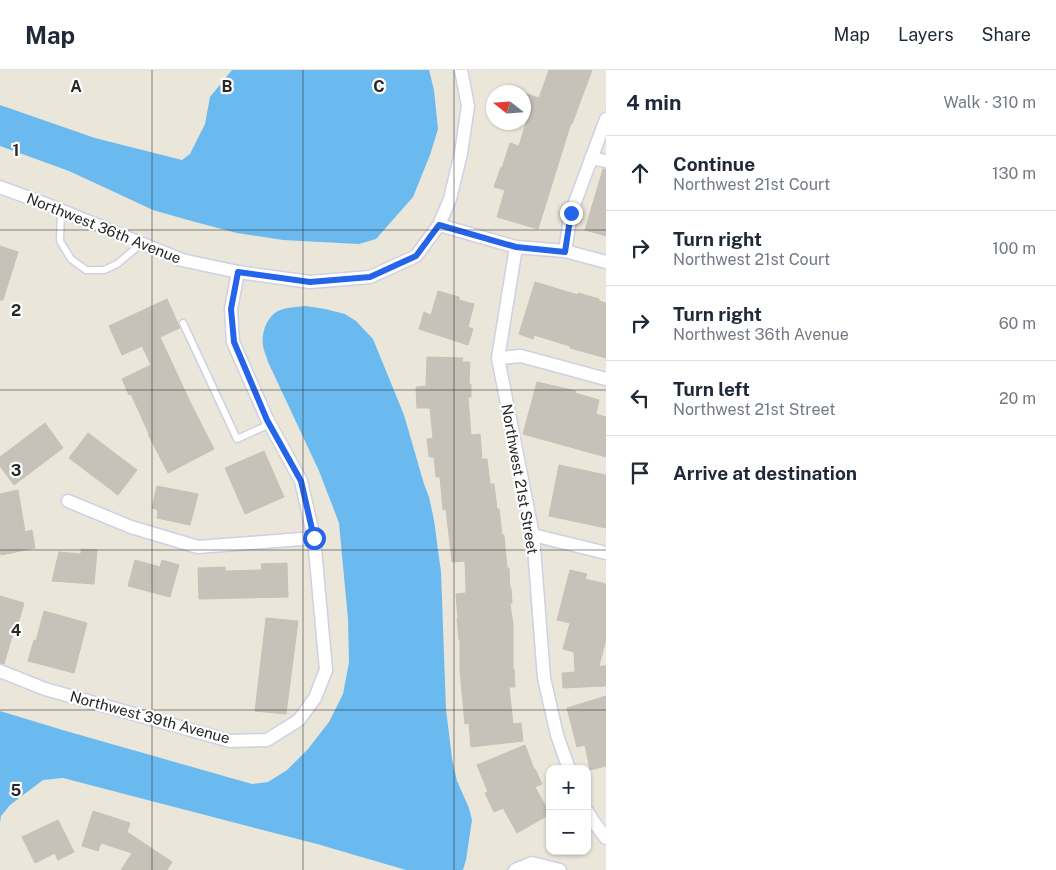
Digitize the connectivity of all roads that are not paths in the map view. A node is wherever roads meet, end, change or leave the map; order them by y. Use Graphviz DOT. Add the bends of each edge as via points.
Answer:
graph roads {
  1 [pos="461,70"];
  2 [pos="606,119"];
  3 [pos="590,158"];
  4 [pos="606,161"];
  5 [pos="0,187"];
  6 [pos="61,210"];
  7 [pos="439,225"];
  8 [pos="142,244"];
  9 [pos="516,247"];
  10 [pos="565,252"];
  11 [pos="606,262"];
  12 [pos="238,272"];
  13 [pos="183,323"];
  14 [pos="498,358"];
  15 [pos="606,379"];
  16 [pos="270,424"];
  17 [pos="68,501"];
  18 [pos="533,535"];
  19 [pos="314,538"];
  20 [pos="606,552"];
  21 [pos="0,671"];
  22 [pos="568,765"];
  23 [pos="591,817"];
  24 [pos="606,838"];
  25 [pos="515,870"];
  26 [pos="560,870"];
  1 -- 7 [label="street, Northwest 36th Avenue" via="468,106 450,199"];
  2 -- 3 [label="street"];
  3 -- 4 [label="street"];
  3 -- 10 [label="street" via="571,213"];
  5 -- 6 [label="street, Northwest 36th Avenue"];
  6 -- 8 [label="street, Northwest 36th Avenue"];
  6 -- 8 [label="lane" via="60,241 71,259 86,270 104,270 117,264"];
  7 -- 9 [label="street"];
  7 -- 12 [label="street, Northwest 36th Avenue" via="416,256 370,277 310,282"];
  8 -- 12 [label="street, Northwest 36th Avenue" via="182,260"];
  9 -- 10 [label="street"];
  9 -- 14 [label="street, Northwest 21st Street"];
  10 -- 11 [label="street"];
  12 -- 16 [label="street" via="231,309 234,342"];
  13 -- 16 [label="lane" via="237,439"];
  14 -- 15 [label="street" via="521,356"];
  14 -- 18 [label="street, Northwest 21st Street"];
  16 -- 19 [label="street" via="301,481"];
  17 -- 19 [label="street" via="131,528 198,547"];
  18 -- 20 [label="street"];
  18 -- 22 [label="street, Northwest 21st Street" via="544,678"];
  19 -- 21 [label="street, Northwest 39th Avenue" via="326,670 315,698 299,720 267,740 230,741 45,689"];
  23 -- 24 [label="street"];
  25 -- 26 [label="street" via="532,863"];
}
